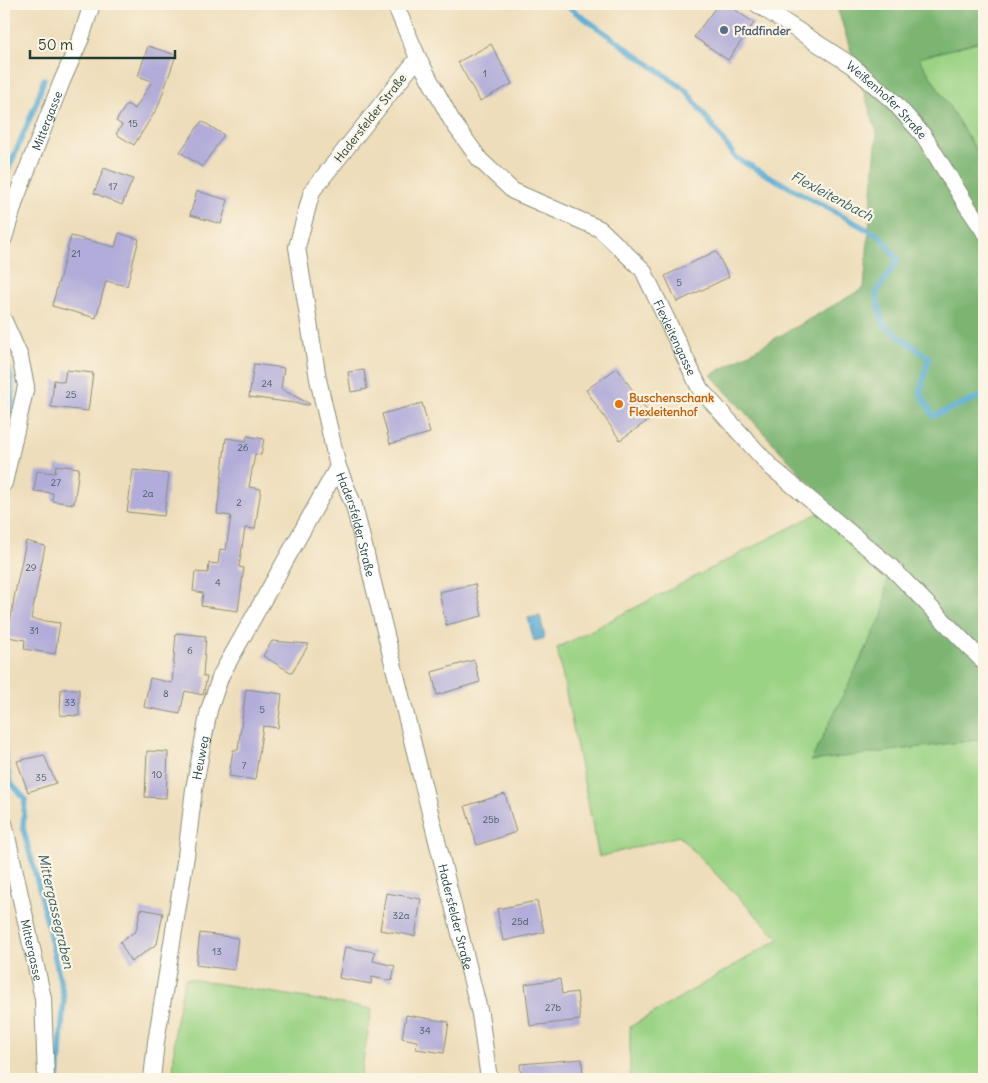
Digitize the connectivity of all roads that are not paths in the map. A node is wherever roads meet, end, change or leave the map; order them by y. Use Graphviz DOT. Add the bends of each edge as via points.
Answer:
graph roads {
  1 [pos="92,4"];
  2 [pos="395,4"];
  3 [pos="757,4"];
  4 [pos="418,58"];
  5 [pos="984,231"];
  6 [pos="4,238"];
  7 [pos="4,321"];
  8 [pos="338,467"];
  9 [pos="4,483"];
  10 [pos="984,662"];
  11 [pos="4,823"];
  12 [pos="46,1079"];
  13 [pos="152,1079"];
  14 [pos="489,1079"];
  1 -- 6 [label="street, Mittergasse" via="16,198"];
  2 -- 4 [label="street"];
  3 -- 5 [label="street, Weißenhofer Straße" via="852,65 893,101 924,136"];
  4 -- 8 [label="street, Hadersfelder Straße" via="312,191 298,247 318,379"];
  4 -- 10 [label="street, Flexleitengasse" via="452,121 480,160 513,191 600,230 643,270 700,389 771,467 891,567"];
  7 -- 9 [label="street" via="20,357 26,386"];
  8 -- 13 [label="street, Heuweg" via="221,675 209,710 194,789"];
  8 -- 14 [label="street, Hadersfelder Straße" via="354,506 480,1014"];
  11 -- 12 [label="street, Mittergasse" via="42,998"];
}
